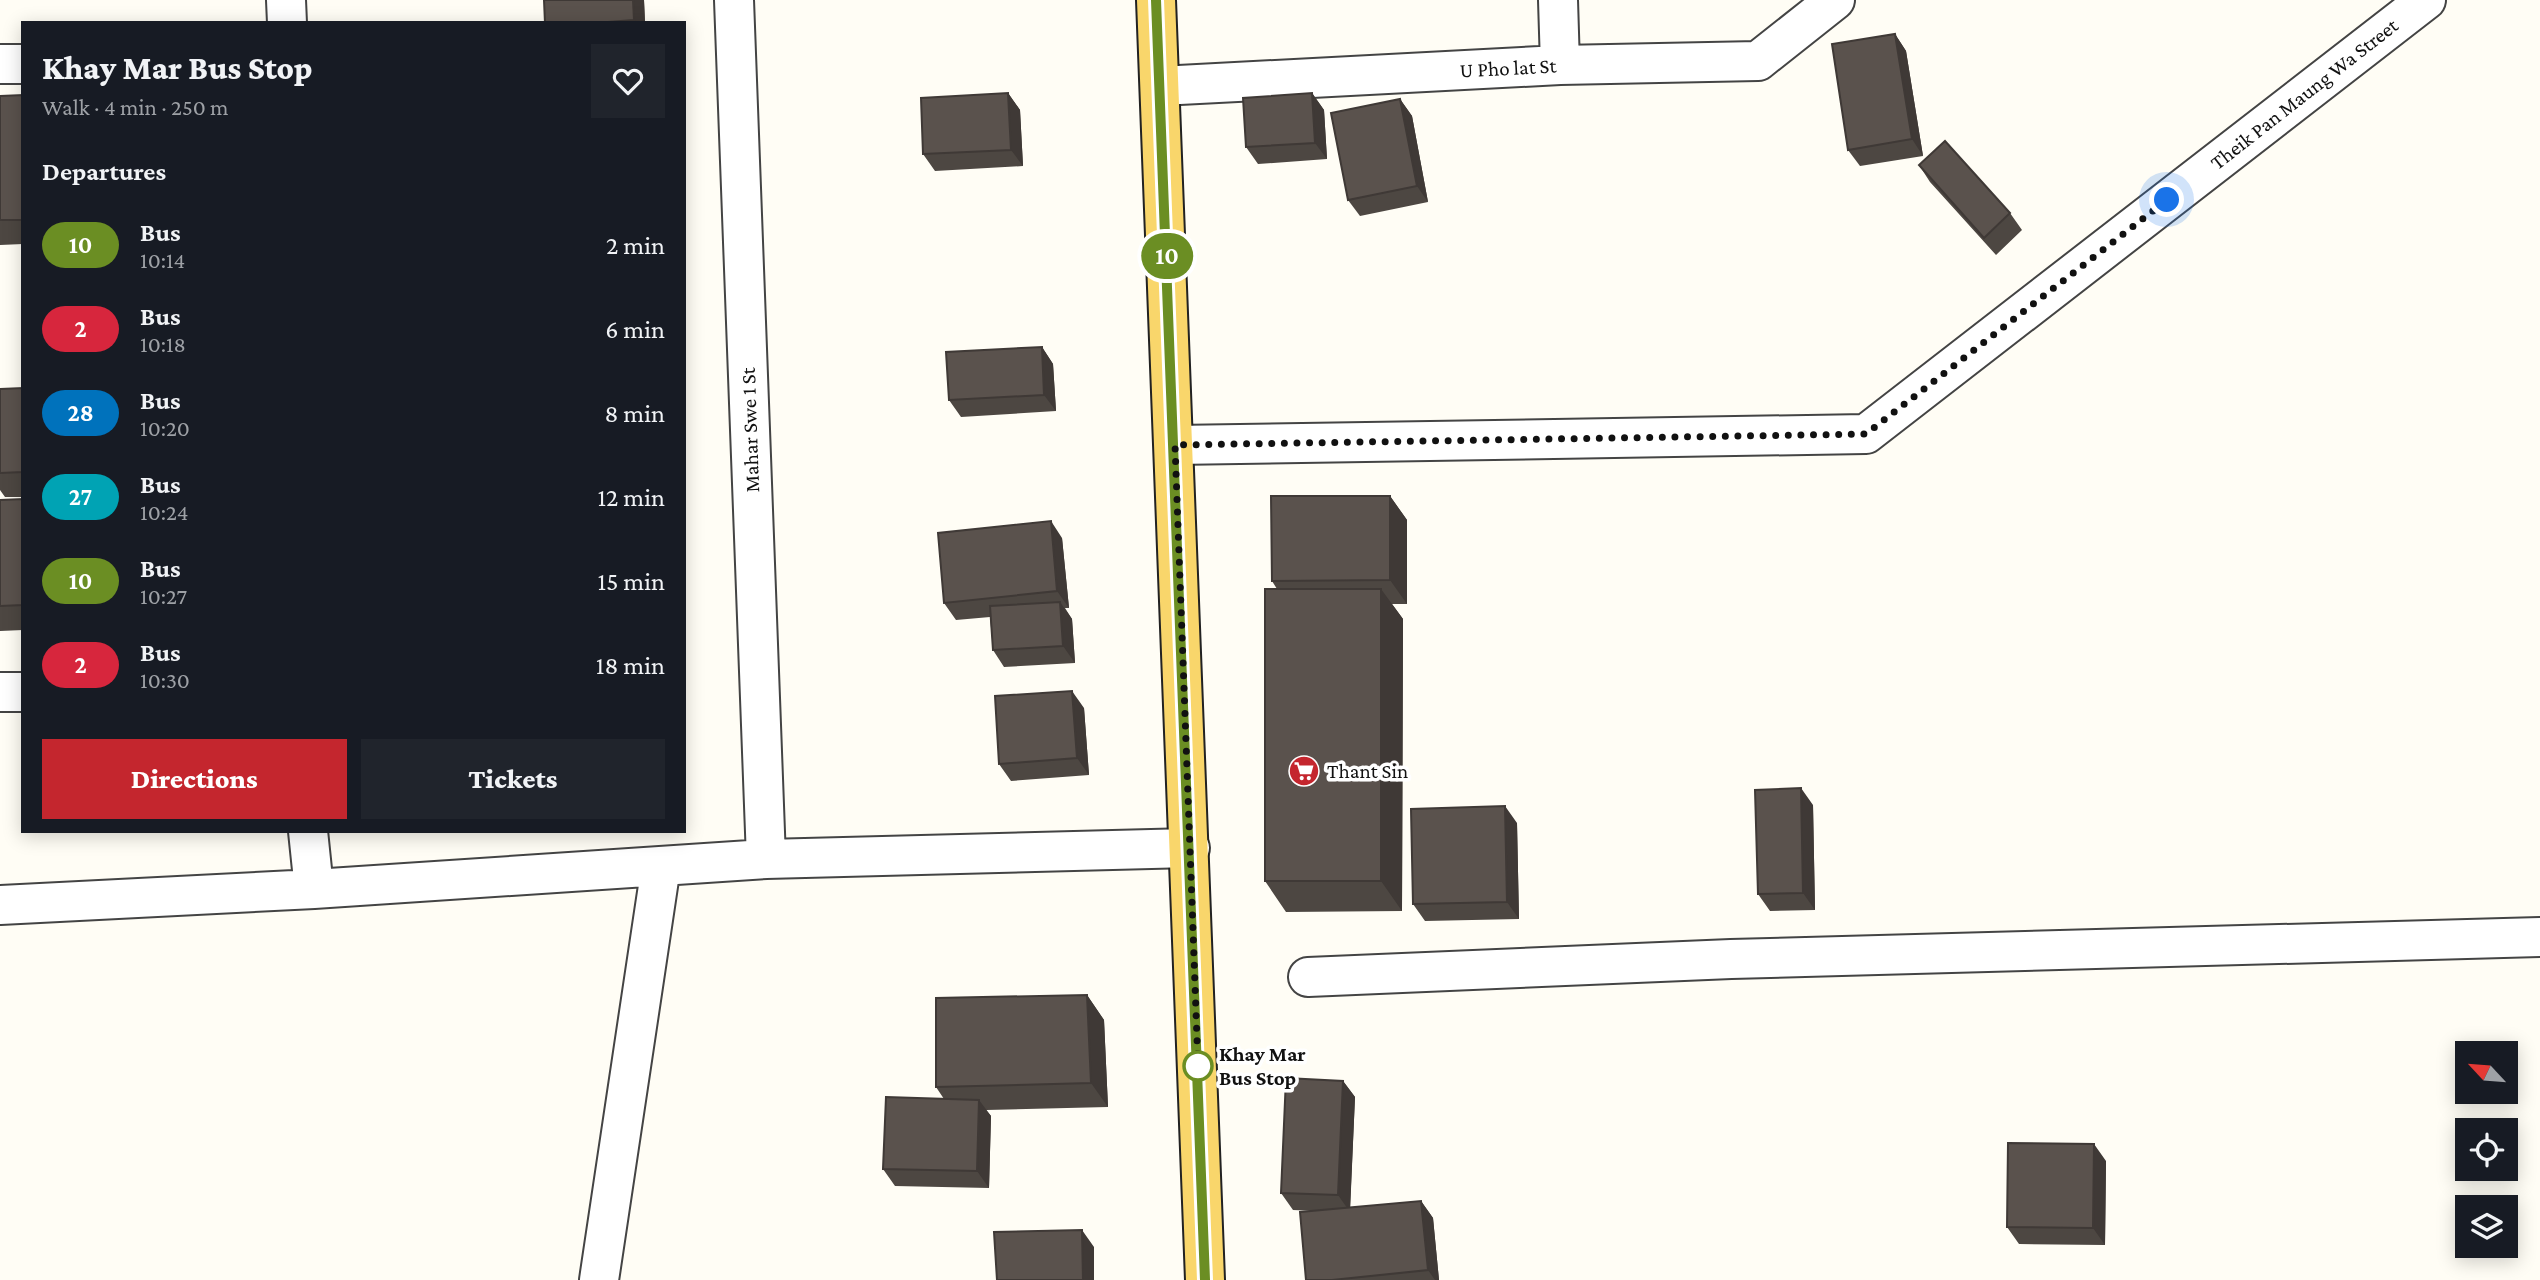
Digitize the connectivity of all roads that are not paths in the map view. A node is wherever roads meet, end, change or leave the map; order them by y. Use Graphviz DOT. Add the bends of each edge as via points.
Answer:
graph roads {
  1 [pos="286,0"];
  2 [pos="734,0"];
  3 [pos="1156,0"];
  4 [pos="1558,0"];
  5 [pos="1835,0"];
  6 [pos="2426,0"];
  7 [pos="287,21"];
  8 [pos="0,64"];
  9 [pos="21,64"];
  10 [pos="1560,65"];
  11 [pos="1160,86"];
  12 [pos="1175,445"];
  13 [pos="0,692"];
  14 [pos="21,692"];
  15 [pos="308,833"];
  16 [pos="1190,848"];
  17 [pos="766,859"];
  18 [pos="661,866"];
  19 [pos="314,889"];
  20 [pos="0,905"];
  21 [pos="2540,937"];
  22 [pos="1308,976"];
  23 [pos="599,1280"];
  24 [pos="1205,1280"];
  1 -- 7 [label="street"];
  2 -- 17 [label="street, Mahar Swe 1 St"];
  3 -- 11 [label="main road"];
  4 -- 10 [label="street"];
  5 -- 10 [label="street, U Pho lat St" via="1758,61"];
  6 -- 12 [label="street, Theik Pan Maung Wa Street" via="1866,434"];
  8 -- 9 [label="street"];
  10 -- 11 [label="street, U Pho lat St"];
  11 -- 12 [label="main road"];
  12 -- 16 [label="main road"];
  13 -- 14 [label="street"];
  15 -- 19 [label="street"];
  16 -- 17 [label="street"];
  16 -- 24 [label="main road"];
  17 -- 18 [label="street"];
  18 -- 19 [label="street"];
  18 -- 23 [label="street"];
  19 -- 20 [label="street"];
  21 -- 22 [label="street" via="1731,959"];
}
